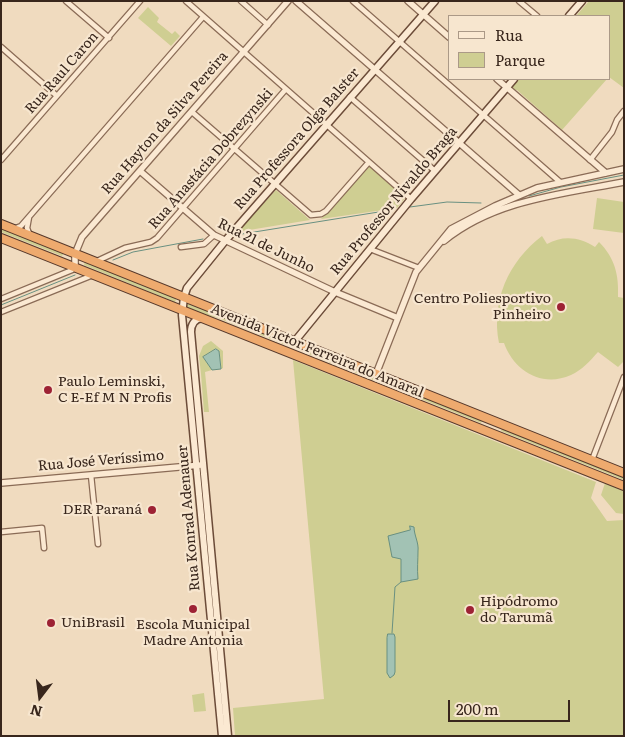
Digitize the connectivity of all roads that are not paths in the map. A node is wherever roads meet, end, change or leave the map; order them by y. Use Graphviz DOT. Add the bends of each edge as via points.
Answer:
graph roads {
  1 [pos="66,1"];
  2 [pos="140,1"];
  3 [pos="186,1"];
  4 [pos="241,1"];
  5 [pos="288,1"];
  6 [pos="296,1"];
  7 [pos="353,1"];
  8 [pos="408,1"];
  9 [pos="435,1"];
  10 [pos="519,1"];
  11 [pos="579,2"];
  12 [pos="423,14"];
  13 [pos="536,15"];
  14 [pos="570,15"];
  15 [pos="203,17"];
  16 [pos="268,25"];
  17 [pos="448,36"];
  18 [pos="109,38"];
  19 [pos="399,42"];
  20 [pos="1,47"];
  21 [pos="244,52"];
  22 [pos="375,70"];
  23 [pos="498,80"];
  24 [pos="513,80"];
  25 [pos="507,87"];
  26 [pos="286,89"];
  27 [pos="57,96"];
  28 [pos="350,97"];
  29 [pos="624,111"];
  30 [pos="192,112"];
  31 [pos="483,115"];
  32 [pos="326,125"];
  33 [pos="459,143"];
  34 [pos="1,149"];
  35 [pos="234,149"];
  36 [pos="7,154"];
  37 [pos="1,160"];
  38 [pos="590,160"];
  39 [pos="369,162"];
  40 [pos="624,169"];
  41 [pos="140,171"];
  42 [pos="435,171"];
  43 [pos="606,173"];
  44 [pos="593,175"];
  45 [pos="560,182"];
  46 [pos="624,182"];
  47 [pos="274,184"];
  48 [pos="518,195"];
  49 [pos="411,199"];
  50 [pos="182,209"];
  51 [pos="30,216"];
  52 [pos="1,224"];
  53 [pos="13,229"];
  54 [pos="214,235"];
  55 [pos="30,236"];
  56 [pos="1,238"];
  57 [pos="225,241"];
  58 [pos="181,247"];
  59 [pos="370,249"];
  60 [pos="434,249"];
  61 [pos="75,254"];
  62 [pos="95,262"];
  63 [pos="74,267"];
  64 [pos="418,268"];
  65 [pos="93,274"];
  66 [pos="335,292"];
  67 [pos="184,297"];
  68 [pos="1,299"];
  69 [pos="182,310"];
  70 [pos="1,312"];
  71 [pos="398,318"];
  72 [pos="204,319"];
  73 [pos="295,341"];
  74 [pos="276,348"];
  75 [pos="376,374"];
  76 [pos="624,377"];
  77 [pos="487,418"];
  78 [pos="502,424"];
  79 [pos="482,430"];
  80 [pos="497,436"];
  81 [pos="592,460"];
  82 [pos="200,465"];
  83 [pos="624,473"];
  84 [pos="91,475"];
  85 [pos="1,483"];
  86 [pos="624,486"];
  87 [pos="1,532"];
  88 [pos="98,544"];
  89 [pos="44,548"];
  90 [pos="222,736"];
  91 [pos="228,736"];
  1 -- 18 [label="street"];
  2 -- 18 [label="street, Rua Raul Caron"];
  3 -- 15 [label="street"];
  4 -- 16 [label="street"];
  5 -- 16 [label="street, Rua Hayton da Silva Pereira"];
  6 -- 22 [label="street"];
  7 -- 19 [label="street"];
  8 -- 12 [label="street"];
  9 -- 12 [label="main road, Rua Professora Olga Balster"];
  10 -- 13 [label="street"];
  11 -- 14 [label="main road"];
  12 -- 17 [label="street"];
  12 -- 19 [label="main road, Rua Professora Olga Balster"];
  15 -- 21 [label="street"];
  15 -- 51 [label="street"];
  16 -- 21 [label="street, Rua Hayton da Silva Pereira"];
  18 -- 27 [label="street, Rua Raul Caron"];
  19 -- 22 [label="main road, Rua Professora Olga Balster"];
  19 -- 31 [label="street"];
  20 -- 27 [label="street"];
  21 -- 26 [label="street"];
  21 -- 30 [label="street, Rua Hayton da Silva Pereira"];
  22 -- 28 [label="main road, Rua Professora Olga Balster"];
  22 -- 33 [label="street"];
  23 -- 25 [label="street"];
  24 -- 25 [label="main road, Rua Professor Nivaldo Braga"];
  25 -- 31 [label="main road, Rua Professor Nivaldo Braga"];
  25 -- 38 [label="street"];
  26 -- 32 [label="street"];
  26 -- 35 [label="street, Rua Anastácia Dobrezynski"];
  27 -- 36 [label="street, Rua Raul Caron"];
  28 -- 32 [label="main road, Rua Professora Olga Balster"];
  28 -- 42 [label="street"];
  29 -- 38 [label="street"];
  30 -- 35 [label="street"];
  30 -- 41 [label="street, Rua Hayton da Silva Pereira"];
  31 -- 33 [label="main road, Rua Professor Nivaldo Braga"];
  31 -- 45 [label="street"];
  32 -- 39 [label="street"];
  32 -- 47 [label="main road, Rua Professora Olga Balster"];
  33 -- 42 [label="main road, Rua Professor Nivaldo Braga"];
  33 -- 48 [label="street"];
  34 -- 36 [label="street"];
  35 -- 47 [label="street"];
  35 -- 50 [label="street, Rua Anastácia Dobrezynski"];
  36 -- 37 [label="street, Rua Raul Caron"];
  38 -- 43 [label="street"];
  38 -- 44 [label="street"];
  39 -- 47 [label="street" via="324,212 313,215"];
  39 -- 49 [label="street"];
  40 -- 43 [label="street"];
  41 -- 50 [label="street, Rua 21 de Junho"];
  41 -- 61 [label="street, Rua Hayton da Silva Pereira" via="82,237"];
  42 -- 49 [label="main road, Rua Professor Nivaldo Braga"];
  43 -- 44 [label="street"];
  44 -- 45 [label="street"];
  45 -- 48 [label="street"];
  46 -- 60 [label="street" via="526,201 503,209 464,227"];
  47 -- 57 [label="main road, Rua Professora Olga Balster"];
  48 -- 60 [label="street" via="458,224"];
  49 -- 59 [label="main road, Rua Professor Nivaldo Braga"];
  50 -- 54 [label="street, Rua 21 de Junho"];
  50 -- 62 [label="street, Rua Anastácia Dobrezynski" via="151,242 125,248"];
  51 -- 53 [label="street"];
  51 -- 55 [label="street" via="27,228"];
  52 -- 53 [label="highway, Avenida Victor Ferreira do Amaral"];
  53 -- 55 [label="highway, Avenida Victor Ferreira do Amaral"];
  54 -- 57 [label="street, Rua 21 de Junho"];
  54 -- 58 [label="street" via="204,244"];
  55 -- 61 [label="highway, Avenida Victor Ferreira do Amaral"];
  56 -- 63 [label="highway, Avenida Victor Ferreira do Amaral"];
  57 -- 66 [label="street, Rua 21 de Junho"];
  57 -- 67 [label="main road, Rua Professora Olga Balster" via="187,288"];
  59 -- 64 [label="street"];
  59 -- 66 [label="main road, Rua Professor Nivaldo Braga"];
  60 -- 64 [label="street"];
  61 -- 62 [label="highway, Avenida Victor Ferreira do Amaral"];
  61 -- 63 [label="street, Rua Hayton da Silva Pereira"];
  62 -- 67 [label="highway, Avenida Victor Ferreira do Amaral"];
  63 -- 65 [label="highway, Avenida Victor Ferreira do Amaral"];
  63 -- 68 [label="street"];
  64 -- 71 [label="street"];
  65 -- 69 [label="highway, Avenida Victor Ferreira do Amaral"];
  65 -- 70 [label="street"];
  66 -- 71 [label="street, Rua 21 de Junho"];
  66 -- 73 [label="main road, Rua Professor Nivaldo Braga"];
  67 -- 69 [label="main road, Rua Konrad Adenauer"];
  67 -- 73 [label="highway, Avenida Victor Ferreira do Amaral"];
  69 -- 72 [label="highway, Avenida Victor Ferreira do Amaral"];
  69 -- 82 [label="main road, Rua Konrad Adenauer"];
  71 -- 75 [label="street"];
  72 -- 74 [label="highway, Avenida Victor Ferreira do Amaral"];
  72 -- 82 [label="main road, Rua Konrad Adenauer" via="194,321 190,330"];
  73 -- 74 [label="highway" via="286,347"];
  73 -- 75 [label="highway, Avenida Victor Ferreira do Amaral"];
  74 -- 79 [label="highway, Avenida Victor Ferreira do Amaral"];
  75 -- 77 [label="highway, Avenida Victor Ferreira do Amaral"];
  76 -- 81 [label="street"];
  77 -- 78 [label="highway, Avenida Victor Ferreira do Amaral"];
  77 -- 79 [label="highway" via="488,425"];
  78 -- 80 [label="highway" via="496,428"];
  78 -- 81 [label="highway, Avenida Victor Ferreira do Amaral"];
  79 -- 80 [label="highway, Avenida Victor Ferreira do Amaral"];
  80 -- 86 [label="highway, Avenida Victor Ferreira do Amaral"];
  81 -- 83 [label="highway, Avenida Victor Ferreira do Amaral"];
  82 -- 84 [label="street, Rua José Veríssimo"];
  82 -- 90 [label="main road, Rua Konrad Adenauer"];
  82 -- 91 [label="main road, Rua Konrad Adenauer"];
  84 -- 85 [label="street, Rua José Veríssimo"];
  84 -- 88 [label="street"];
  87 -- 89 [label="street" via="42,528"];
}
